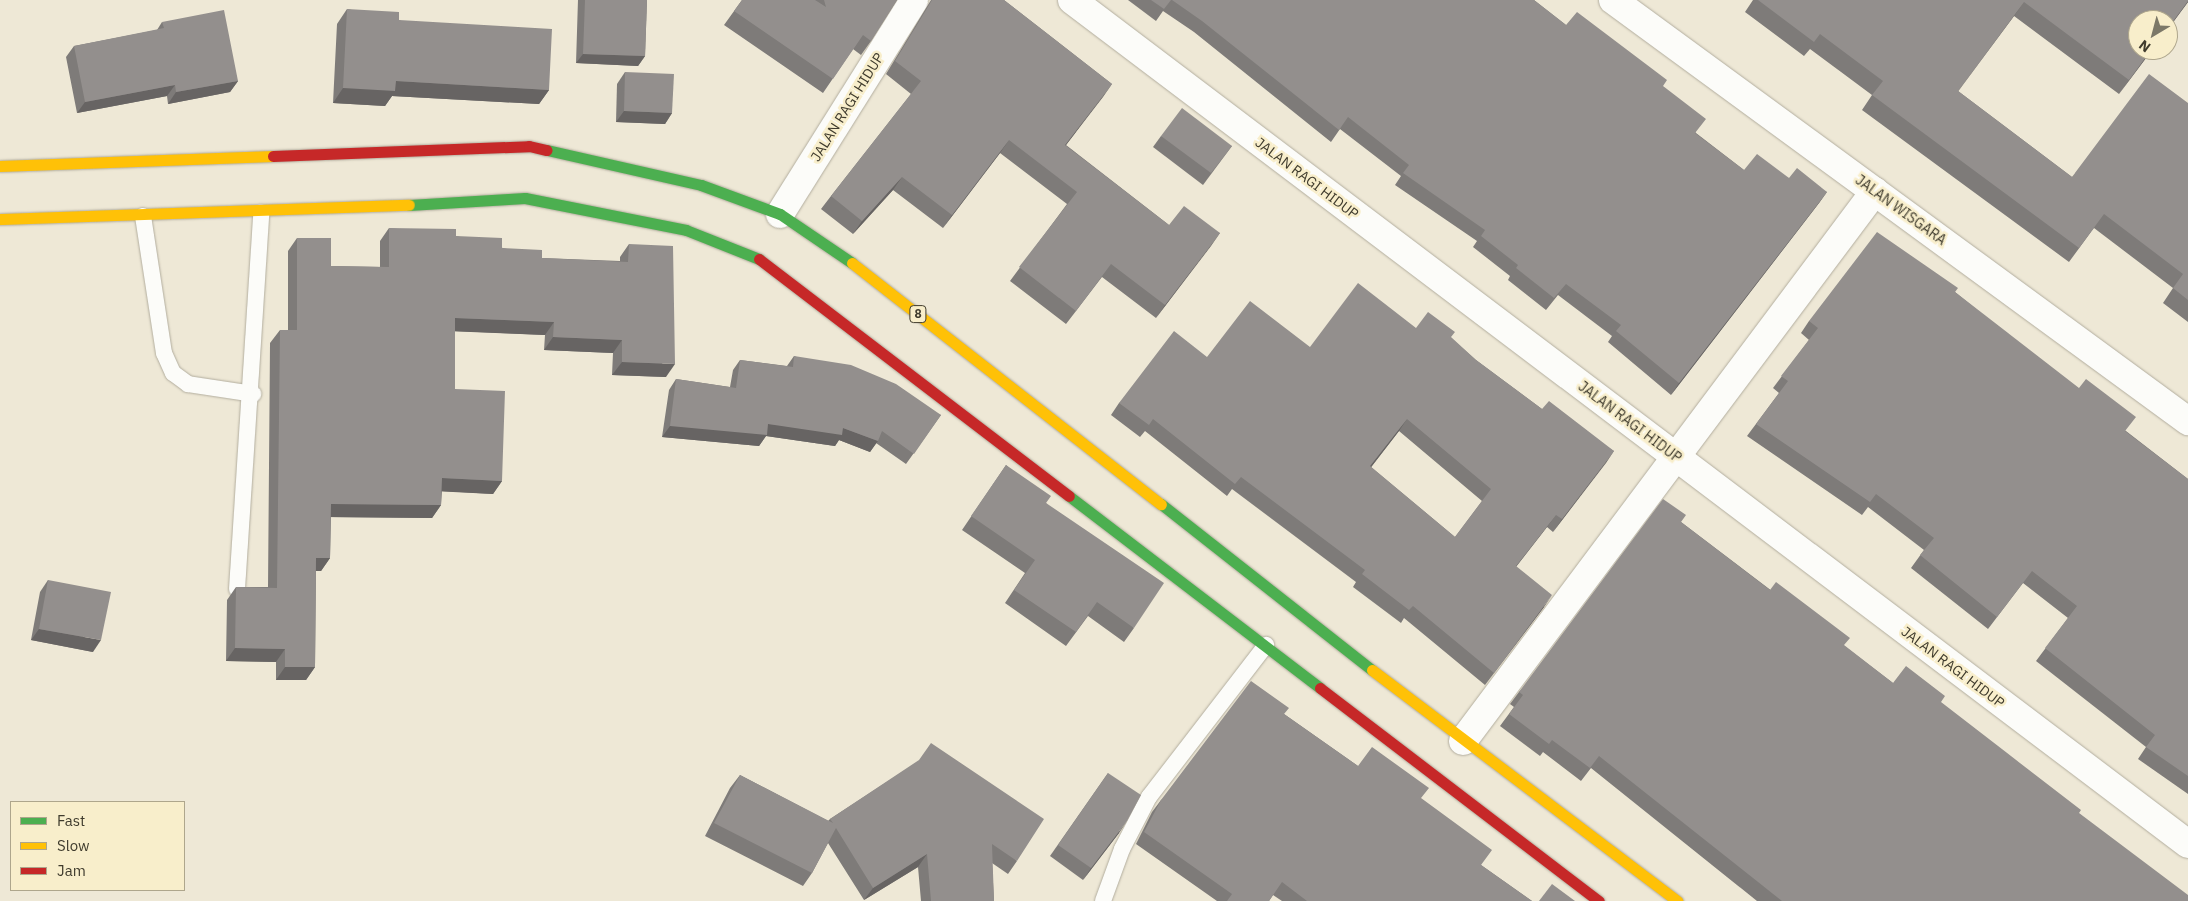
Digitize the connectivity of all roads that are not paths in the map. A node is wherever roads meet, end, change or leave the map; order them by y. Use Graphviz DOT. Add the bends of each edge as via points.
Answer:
graph roads {
  1 [pos="914,0"];
  2 [pos="1072,0"];
  3 [pos="1613,0"];
  4 [pos="0,166"];
  5 [pos="1875,191"];
  6 [pos="261,213"];
  7 [pos="780,214"];
  8 [pos="143,216"];
  9 [pos="0,219"];
  10 [pos="253,394"];
  11 [pos="2188,421"];
  12 [pos="1675,456"];
  13 [pos="238,589"];
  14 [pos="1266,645"];
  15 [pos="1463,741"];
  16 [pos="2188,844"];
  17 [pos="1103,901"];
  18 [pos="1599,901"];
  19 [pos="1678,901"];
  1 -- 7 [label="street, JALAN RAGI HIDUP"];
  2 -- 12 [label="street, JALAN RAGI HIDUP"];
  3 -- 5 [label="street, JALAN WISGARA"];
  4 -- 7 [label="highway, 8" via="529,146 701,185"];
  5 -- 11 [label="street, JALAN WISGARA"];
  5 -- 12 [label="street"];
  6 -- 8 [label="highway"];
  6 -- 10 [label="lane"];
  6 -- 14 [label="highway" via="525,198 686,230 758,259"];
  7 -- 15 [label="highway, 8" via="860,268"];
  8 -- 9 [label="highway"];
  8 -- 10 [label="lane" via="164,353 173,373 188,384"];
  10 -- 13 [label="lane"];
  12 -- 15 [label="street"];
  12 -- 16 [label="street, JALAN RAGI HIDUP"];
  14 -- 17 [label="lane" via="1149,797 1122,848"];
  14 -- 18 [label="highway"];
  15 -- 19 [label="highway, 8"];
}
